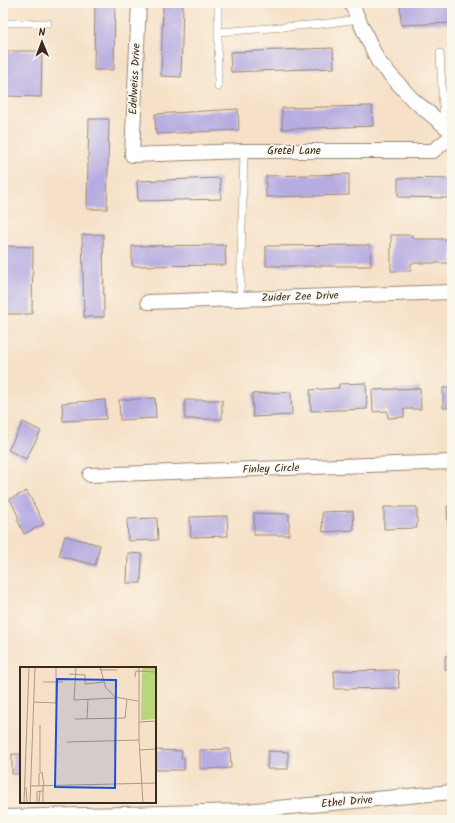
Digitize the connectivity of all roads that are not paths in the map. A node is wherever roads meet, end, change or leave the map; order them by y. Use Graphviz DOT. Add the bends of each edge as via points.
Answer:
graph roads {
  1 [pos="139,3"];
  2 [pos="218,3"];
  3 [pos="351,3"];
  4 [pos="358,19"];
  5 [pos="3,23"];
  6 [pos="48,23"];
  7 [pos="218,32"];
  8 [pos="440,53"];
  9 [pos="218,87"];
  10 [pos="449,132"];
  11 [pos="244,151"];
  12 [pos="132,155"];
  13 [pos="452,292"];
  14 [pos="240,299"];
  15 [pos="148,302"];
  16 [pos="452,462"];
  17 [pos="90,475"];
  18 [pos="452,792"];
  19 [pos="3,817"];
  1 -- 12 [label="street, Edelweiss Drive"];
  2 -- 7 [label="lane"];
  3 -- 4 [label="street"];
  4 -- 7 [label="lane"];
  4 -- 10 [label="street" via="378,61 412,99"];
  5 -- 6 [label="lane"];
  7 -- 9 [label="lane"];
  8 -- 10 [label="lane"];
  10 -- 11 [label="street, Gretel Lane" via="433,151"];
  11 -- 12 [label="street, Gretel Lane"];
  11 -- 14 [label="lane"];
  13 -- 14 [label="street, Zuider Zee Drive"];
  14 -- 15 [label="street, Zuider Zee Drive"];
  16 -- 17 [label="street, Finley Circle"];
  18 -- 19 [label="street, Ethel Drive" via="245,811"];
}
